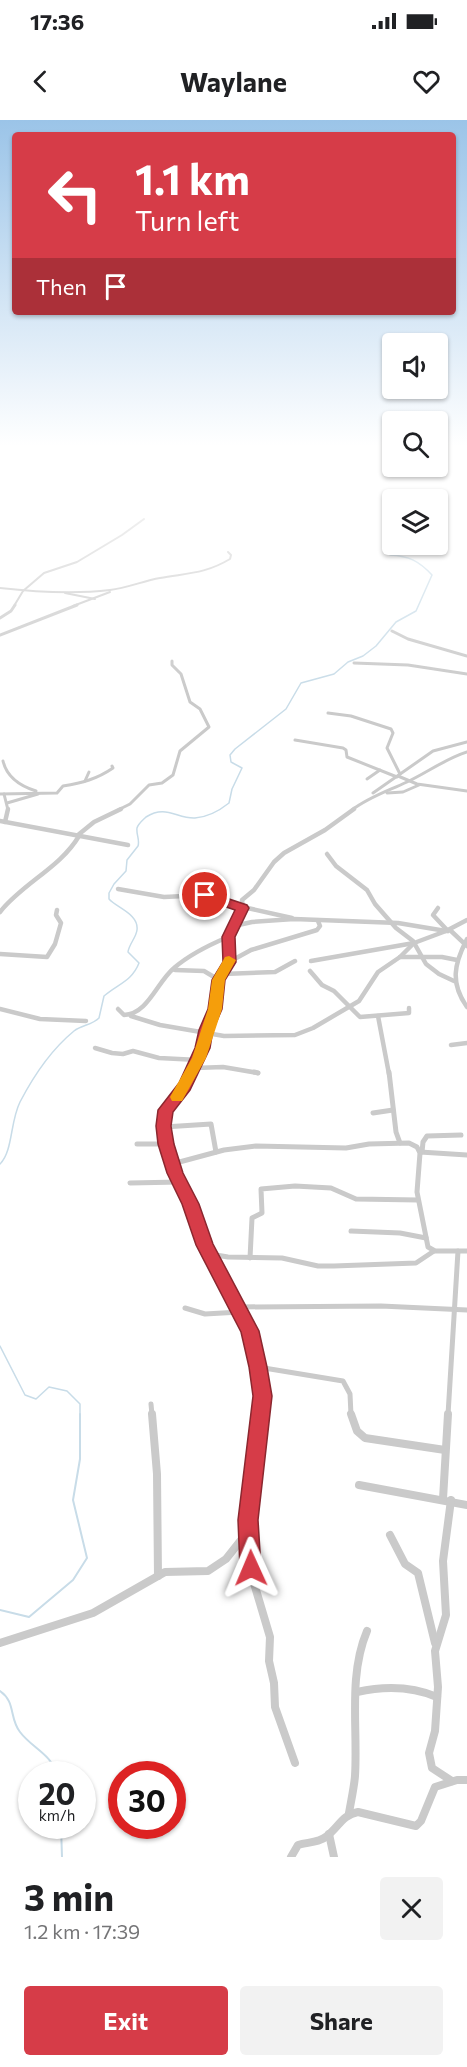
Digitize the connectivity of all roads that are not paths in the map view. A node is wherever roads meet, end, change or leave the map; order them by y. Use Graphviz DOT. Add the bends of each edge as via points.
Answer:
graph roads {
  1 [pos="133,529"];
  2 [pos="228,552"];
  3 [pos="0,588"];
  4 [pos="118,589"];
  5 [pos="23,591"];
  6 [pos="56,591"];
  7 [pos="96,599"];
  8 [pos="0,618"];
  9 [pos="392,631"];
  10 [pos="0,635"];
  11 [pos="467,656"];
  12 [pos="172,661"];
  13 [pos="354,663"];
  14 [pos="467,674"];
  15 [pos="328,713"];
  16 [pos="295,740"];
  17 [pos="467,742"];
  18 [pos="467,752"];
  19 [pos="3,761"];
  20 [pos="112,766"];
  21 [pos="380,770"];
  22 [pos="89,772"];
  23 [pos="398,776"];
  24 [pos="367,779"];
  25 [pos="86,781"];
  26 [pos="409,781"];
  27 [pos="420,784"];
  28 [pos="25,787"];
  29 [pos="50,789"];
  30 [pos="467,790"];
  31 [pos="15,793"];
  32 [pos="41,793"];
  33 [pos="381,793"];
  34 [pos="2,794"];
  35 [pos="365,800"];
  36 [pos="7,803"];
  37 [pos="3,821"];
  38 [pos="78,835"];
  39 [pos="128,845"];
  40 [pos="327,854"];
  41 [pos="118,889"];
  42 [pos="243,907"];
  43 [pos="438,908"];
  44 [pos="57,910"];
  45 [pos="0,912"];
  46 [pos="294,919"];
  47 [pos="318,920"];
  48 [pos="467,920"];
  49 [pos="394,923"];
  50 [pos="234,926"];
  51 [pos="448,931"];
  52 [pos="228,937"];
  53 [pos="414,943"];
  54 [pos="466,943"];
  55 [pos="0,954"];
  56 [pos="400,957"];
  57 [pos="421,959"];
  58 [pos="457,960"];
  59 [pos="295,961"];
  60 [pos="311,961"];
  61 [pos="229,962"];
  62 [pos="172,970"];
  63 [pos="310,971"];
  64 [pos="223,974"];
  65 [pos="219,980"];
  66 [pos="454,981"];
  67 [pos="348,1005"];
  68 [pos="467,1007"];
  69 [pos="409,1008"];
  70 [pos="0,1009"];
  71 [pos="118,1009"];
  72 [pos="131,1016"];
  73 [pos="378,1016"];
  74 [pos="86,1021"];
  75 [pos="206,1033"];
  76 [pos="467,1043"];
  77 [pos="451,1045"];
  78 [pos="95,1048"];
  79 [pos="198,1060"];
  80 [pos="195,1068"];
  81 [pos="258,1073"];
  82 [pos="393,1110"];
  83 [pos="373,1113"];
  84 [pos="164,1126"];
  85 [pos="461,1135"];
  86 [pos="400,1143"];
  87 [pos="137,1144"];
  88 [pos="166,1144"];
  89 [pos="216,1152"];
  90 [pos="421,1152"];
  91 [pos="467,1155"];
  92 [pos="172,1164"];
  93 [pos="180,1182"];
  94 [pos="130,1183"];
  95 [pos="418,1200"];
  96 [pos="351,1231"];
  97 [pos="426,1238"];
  98 [pos="434,1251"];
  99 [pos="458,1251"];
  100 [pos="467,1251"];
  101 [pos="210,1254"];
  102 [pos="250,1258"];
  103 [pos="185,1308"];
  104 [pos="453,1309"];
  105 [pos="239,1310"];
  106 [pos="467,1310"];
  107 [pos="258,1367"];
  108 [pos="151,1404"];
  109 [pos="446,1450"];
  110 [pos="359,1485"];
  111 [pos="447,1500"];
  112 [pos="467,1505"];
  113 [pos="249,1531"];
  114 [pos="390,1535"];
  115 [pos="158,1576"];
  116 [pos="367,1631"];
  117 [pos="0,1643"];
  118 [pos="436,1646"];
  119 [pos="357,1692"];
  120 [pos="437,1697"];
  121 [pos="295,1763"];
  122 [pos="467,1780"];
  123 [pos="454,1781"];
  124 [pos="467,1786"];
  125 [pos="349,1813"];
  126 [pos="329,1834"];
  127 [pos="291,1857"];
  128 [pos="334,1857"];
  1 -- 5 [label="street" via="69,566 43,574"];
  2 -- 4 [label="street" via="230,559 212,568"];
  3 -- 5 [label="street"];
  4 -- 6 [label="street"];
  4 -- 7 [label="street"];
  5 -- 6 [label="street"];
  5 -- 8 [label="street" via="11,611"];
  6 -- 7 [label="street"];
  7 -- 10 [label="street"];
  9 -- 11 [label="street" via="406,639"];
  12 -- 38 [label="street" via="181,674 189,702 200,709 209,727 180,751 173,775 150,785 130,804"];
  13 -- 14 [label="street" via="408,664"];
  15 -- 23 [label="street" via="392,729 387,750 400,770"];
  16 -- 21 [label="street" via="343,748 347,757"];
  17 -- 23 [label="street" via="438,749"];
  18 -- 26 [label="street" via="446,759"];
  19 -- 28 [label="street" via="12,779"];
  20 -- 25 [label="street" via="104,775"];
  21 -- 23 [label="street"];
  21 -- 24 [label="street"];
  22 -- 25 [label="street"];
  23 -- 26 [label="street"];
  23 -- 35 [label="street"];
  25 -- 32 [label="street" via="65,785 57,792"];
  26 -- 27 [label="street"];
  26 -- 33 [label="street"];
  27 -- 30 [label="street"];
  27 -- 33 [label="street" via="398,794"];
  28 -- 29 [label="street" via="35,791"];
  28 -- 31 [label="street"];
  31 -- 32 [label="street"];
  31 -- 34 [label="street"];
  32 -- 36 [label="street"];
  33 -- 35 [label="street"];
  34 -- 36 [label="street"];
  35 -- 42 [label="street" via="325,830 281,855 242,900"];
  36 -- 37 [label="street"];
  37 -- 38 [label="street"];
  38 -- 39 [label="street"];
  38 -- 45 [label="street" via="61,857 21,887"];
  40 -- 49 [label="street" via="367,890 369,898"];
  41 -- 42 [label="street" via="164,897 205,895"];
  42 -- 46 [label="street"];
  42 -- 50 [label="street"];
  43 -- 51 [label="street" via="433,915"];
  44 -- 55 [label="street" via="61,923 46,958"];
  46 -- 47 [label="street"];
  46 -- 50 [label="street"];
  47 -- 49 [label="street"];
  47 -- 61 [label="street" via="317,930 251,950"];
  48 -- 51 [label="street"];
  49 -- 51 [label="street"];
  49 -- 53 [label="street"];
  50 -- 52 [label="street"];
  51 -- 53 [label="street"];
  51 -- 54 [label="street"];
  52 -- 61 [label="street"];
  52 -- 62 [label="street" via="201,947"];
  53 -- 56 [label="street"];
  53 -- 57 [label="street"];
  53 -- 60 [label="street"];
  54 -- 58 [label="street"];
  56 -- 57 [label="street"];
  56 -- 67 [label="street" via="378,972 362,999"];
  57 -- 58 [label="street"];
  57 -- 66 [label="street" via="440,976"];
  58 -- 66 [label="street"];
  59 -- 64 [label="street" via="275,972"];
  61 -- 64 [label="street"];
  62 -- 65 [label="street" via="204,971"];
  62 -- 72 [label="street"];
  63 -- 67 [label="street"];
  64 -- 65 [label="street"];
  65 -- 75 [label="street" via="215,1009"];
  66 -- 68 [label="street"];
  67 -- 73 [label="street" via="360,1017"];
  67 -- 75 [label="street" via="313,1028 291,1035"];
  69 -- 73 [label="street" via="409,1013"];
  70 -- 74 [label="street" via="40,1019"];
  71 -- 72 [label="street"];
  72 -- 75 [label="street"];
  73 -- 82 [label="street"];
  75 -- 79 [label="street"];
  76 -- 77 [label="street"];
  78 -- 79 [label="street"];
  79 -- 80 [label="street"];
  80 -- 81 [label="street" via="223,1067"];
  80 -- 84 [label="street" via="165,1110"];
  82 -- 83 [label="street"];
  82 -- 86 [label="street"];
  84 -- 88 [label="street"];
  84 -- 89 [label="street" via="211,1124"];
  85 -- 90 [label="street" via="427,1136"];
  86 -- 89 [label="street" via="346,1148 256,1146"];
  86 -- 90 [label="street" via="414,1145"];
  87 -- 88 [label="street"];
  88 -- 92 [label="street"];
  89 -- 92 [label="street"];
  90 -- 91 [label="street"];
  90 -- 95 [label="street"];
  92 -- 93 [label="street"];
  93 -- 94 [label="street"];
  93 -- 101 [label="street"];
  95 -- 97 [label="street"];
  95 -- 102 [label="street" via="356,1199 331,1188 261,1189 263,1211 250,1222"];
  96 -- 97 [label="street"];
  97 -- 98 [label="street" via="428,1247"];
  98 -- 99 [label="street"];
  98 -- 102 [label="street" via="416,1263 385,1265 318,1266 282,1258"];
  99 -- 100 [label="street"];
  99 -- 104 [label="street"];
  101 -- 102 [label="street"];
  101 -- 105 [label="street"];
  103 -- 105 [label="street" via="205,1314"];
  104 -- 105 [label="street" via="381,1305"];
  104 -- 106 [label="street"];
  104 -- 109 [label="street"];
  105 -- 107 [label="street" via="250,1331"];
  107 -- 109 [label="street" via="343,1381 349,1390 351,1421 364,1438"];
  107 -- 113 [label="street" via="262,1405"];
  108 -- 115 [label="street" via="157,1474"];
  109 -- 111 [label="street"];
  110 -- 111 [label="street"];
  111 -- 112 [label="street"];
  111 -- 118 [label="street" via="443,1561 446,1615"];
  113 -- 115 [label="street" via="226,1559 208,1571 171,1570"];
  113 -- 121 [label="street" via="253,1580 270,1637 275,1707"];
  114 -- 118 [label="street" via="405,1564 419,1576"];
  115 -- 117 [label="street" via="90,1614"];
  116 -- 119 [label="street" via="360,1648"];
  118 -- 120 [label="street"];
  119 -- 120 [label="street" via="413,1689"];
  119 -- 125 [label="street" via="355,1776"];
  120 -- 123 [label="street" via="430,1761 436,1773"];
  122 -- 123 [label="street"];
  123 -- 124 [label="street"];
  123 -- 125 [label="street" via="435,1787 416,1826"];
  125 -- 126 [label="street"];
  126 -- 127 [label="street" via="295,1846"];
  126 -- 128 [label="street"];
}
